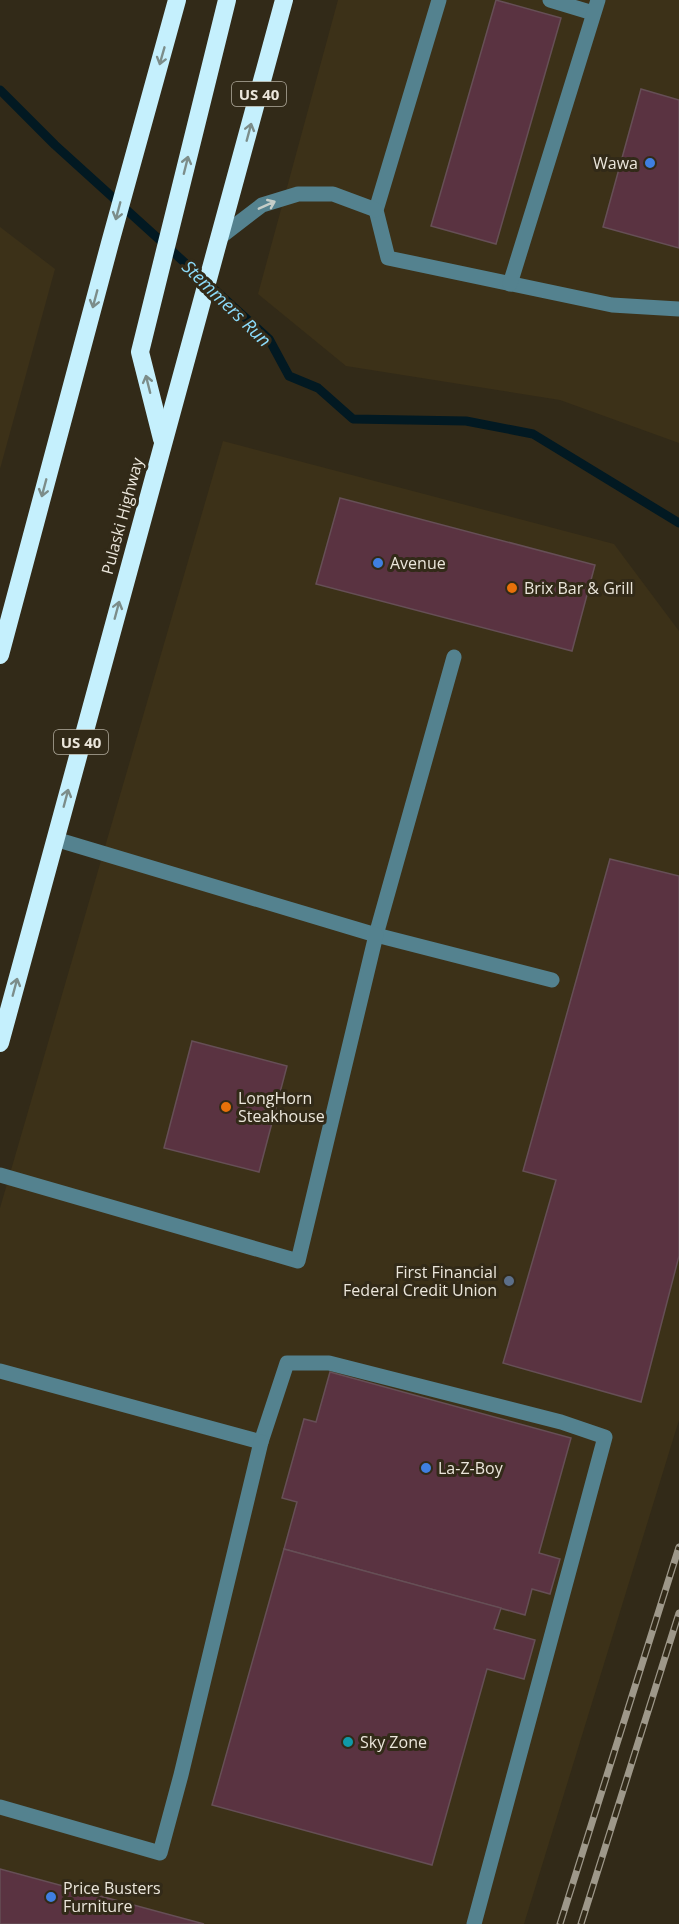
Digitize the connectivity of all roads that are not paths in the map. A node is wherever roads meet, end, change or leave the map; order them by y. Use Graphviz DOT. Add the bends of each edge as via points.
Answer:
graph roads {
  1 [pos="177,0"];
  2 [pos="227,0"];
  3 [pos="284,0"];
  4 [pos="439,0"];
  5 [pos="550,0"];
  6 [pos="595,7"];
  7 [pos="376,210"];
  8 [pos="219,238"];
  9 [pos="510,284"];
  10 [pos="679,309"];
  11 [pos="163,441"];
  12 [pos="6,608"];
  13 [pos="0,655"];
  14 [pos="454,657"];
  15 [pos="55,838"];
  16 [pos="376,935"];
  17 [pos="552,981"];
  18 [pos="0,1043"];
  19 [pos="0,1175"];
  20 [pos="0,1371"];
  21 [pos="261,1442"];
  22 [pos="0,1807"];
  23 [pos="474,1924"];
  1 -- 12 [label="highway, one-way"];
  11 -- 2 [label="highway, one-way" via="140,352"];
  8 -- 3 [label="highway, Pulaski Highway / US 40, one-way"];
  4 -- 7 [label="lane"];
  5 -- 6 [label="lane"];
  6 -- 9 [label="lane"];
  8 -- 7 [label="lane, one-way" via="262,205 298,194 333,194"];
  7 -- 9 [label="lane" via="388,258"];
  8 -- 11 [label="highway, Pulaski Highway / US 40"];
  9 -- 10 [label="lane" via="612,305"];
  15 -- 11 [label="highway, Pulaski Highway / US 40, one-way"];
  12 -- 13 [label="highway"];
  14 -- 16 [label="lane"];
  15 -- 16 [label="lane"];
  18 -- 15 [label="highway, Pulaski Highway / US 40, one-way"];
  16 -- 17 [label="lane"];
  16 -- 19 [label="lane" via="298,1261"];
  20 -- 21 [label="lane"];
  21 -- 22 [label="lane" via="160,1853"];
  21 -- 23 [label="lane" via="288,1363 329,1363 561,1422 605,1437"];
}
